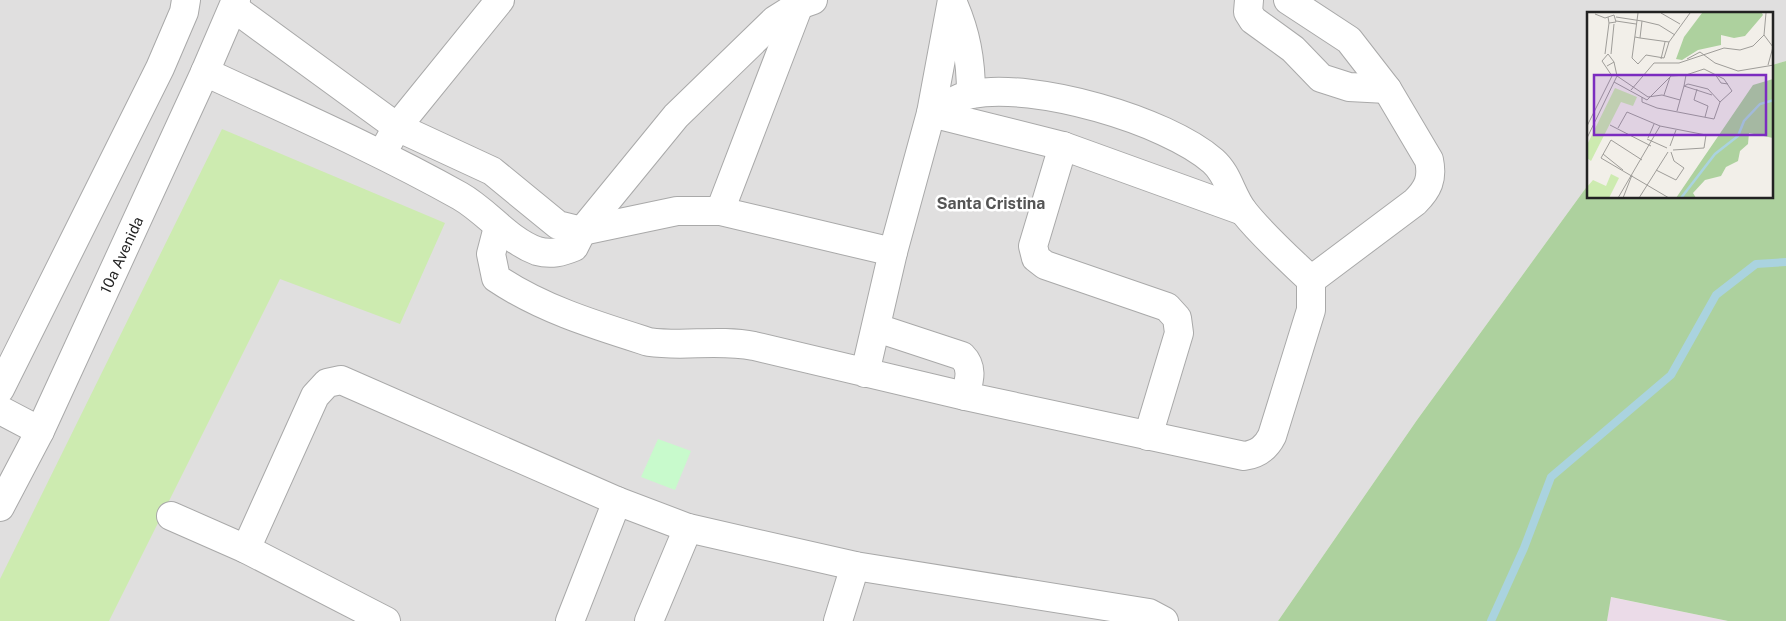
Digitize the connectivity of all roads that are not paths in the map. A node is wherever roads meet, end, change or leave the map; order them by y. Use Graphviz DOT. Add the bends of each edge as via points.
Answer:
graph roads {
  1 [pos="186,0"];
  2 [pos="500,0"];
  3 [pos="952,0"];
  4 [pos="1249,0"];
  5 [pos="1288,0"];
  6 [pos="806,2"];
  7 [pos="235,4"];
  8 [pos="205,72"];
  9 [pos="1387,89"];
  10 [pos="971,94"];
  11 [pos="931,113"];
  12 [pos="397,127"];
  13 [pos="1063,146"];
  14 [pos="457,154"];
  15 [pos="381,155"];
  16 [pos="440,185"];
  17 [pos="720,211"];
  18 [pos="1242,211"];
  19 [pos="498,228"];
  20 [pos="582,231"];
  21 [pos="892,252"];
  22 [pos="1311,280"];
  23 [pos="877,328"];
  24 [pos="865,373"];
  25 [pos="0,389"];
  26 [pos="965,396"];
  27 [pos="0,410"];
  28 [pos="40,431"];
  29 [pos="1148,436"];
  30 [pos="617,501"];
  31 [pos="0,508"];
  32 [pos="171,516"];
  33 [pos="688,528"];
  34 [pos="246,549"];
  35 [pos="855,566"];
  36 [pos="386,621"];
  37 [pos="570,621"];
  38 [pos="649,621"];
  39 [pos="838,621"];
  40 [pos="1164,621"];
  1 -- 25 [label="street" via="160,68"];
  2 -- 12 [label="street"];
  3 -- 10 [label="street" via="968,46"];
  3 -- 11 [label="street"];
  4 -- 9 [label="street" via="1248,12 1252,20 1293,50 1321,78 1349,87"];
  5 -- 9 [label="street" via="1348,40"];
  6 -- 17 [label="street"];
  6 -- 20 [label="street" via="775,20 676,116"];
  7 -- 8 [label="street, 10a Avenida"];
  7 -- 12 [label="street"];
  8 -- 15 [label="street"];
  8 -- 28 [label="street, 10a Avenida"];
  9 -- 22 [label="street" via="1429,160 1430,176 1426,190"];
  10 -- 11 [label="street"];
  10 -- 18 [label="street" via="1015,92 1068,100 1134,120 1180,139 1223,171"];
  11 -- 13 [label="street"];
  11 -- 21 [label="street"];
  12 -- 14 [label="street"];
  12 -- 15 [label="street"];
  13 -- 18 [label="street"];
  13 -- 29 [label="street" via="1034,246 1036,258 1045,265 1167,307 1177,318 1178,333"];
  14 -- 16 [label="street" via="452,174"];
  14 -- 20 [label="street" via="492,171 558,225"];
  15 -- 16 [label="street"];
  16 -- 19 [label="street" via="463,198"];
  17 -- 20 [label="street" via="677,211"];
  17 -- 21 [label="street"];
  18 -- 22 [label="street"];
  19 -- 20 [label="street" via="536,250 553,254 574,247"];
  19 -- 24 [label="street" via="491,254 496,278 548,308 648,342 738,343"];
  21 -- 23 [label="street"];
  22 -- 29 [label="street" via="1311,310 1272,436 1265,448 1244,456"];
  23 -- 24 [label="street"];
  23 -- 26 [label="street" via="962,356 971,374"];
  24 -- 26 [label="street"];
  26 -- 29 [label="street"];
  27 -- 28 [label="street"];
  28 -- 31 [label="street, 10a Avenida"];
  30 -- 33 [label="street"];
  30 -- 34 [label="street" via="340,380 327,383 315,396"];
  30 -- 37 [label="street"];
  32 -- 34 [label="street"];
  33 -- 35 [label="street"];
  33 -- 38 [label="street"];
  34 -- 36 [label="street"];
  35 -- 39 [label="street"];
  35 -- 40 [label="street" via="1149,613"];
}
